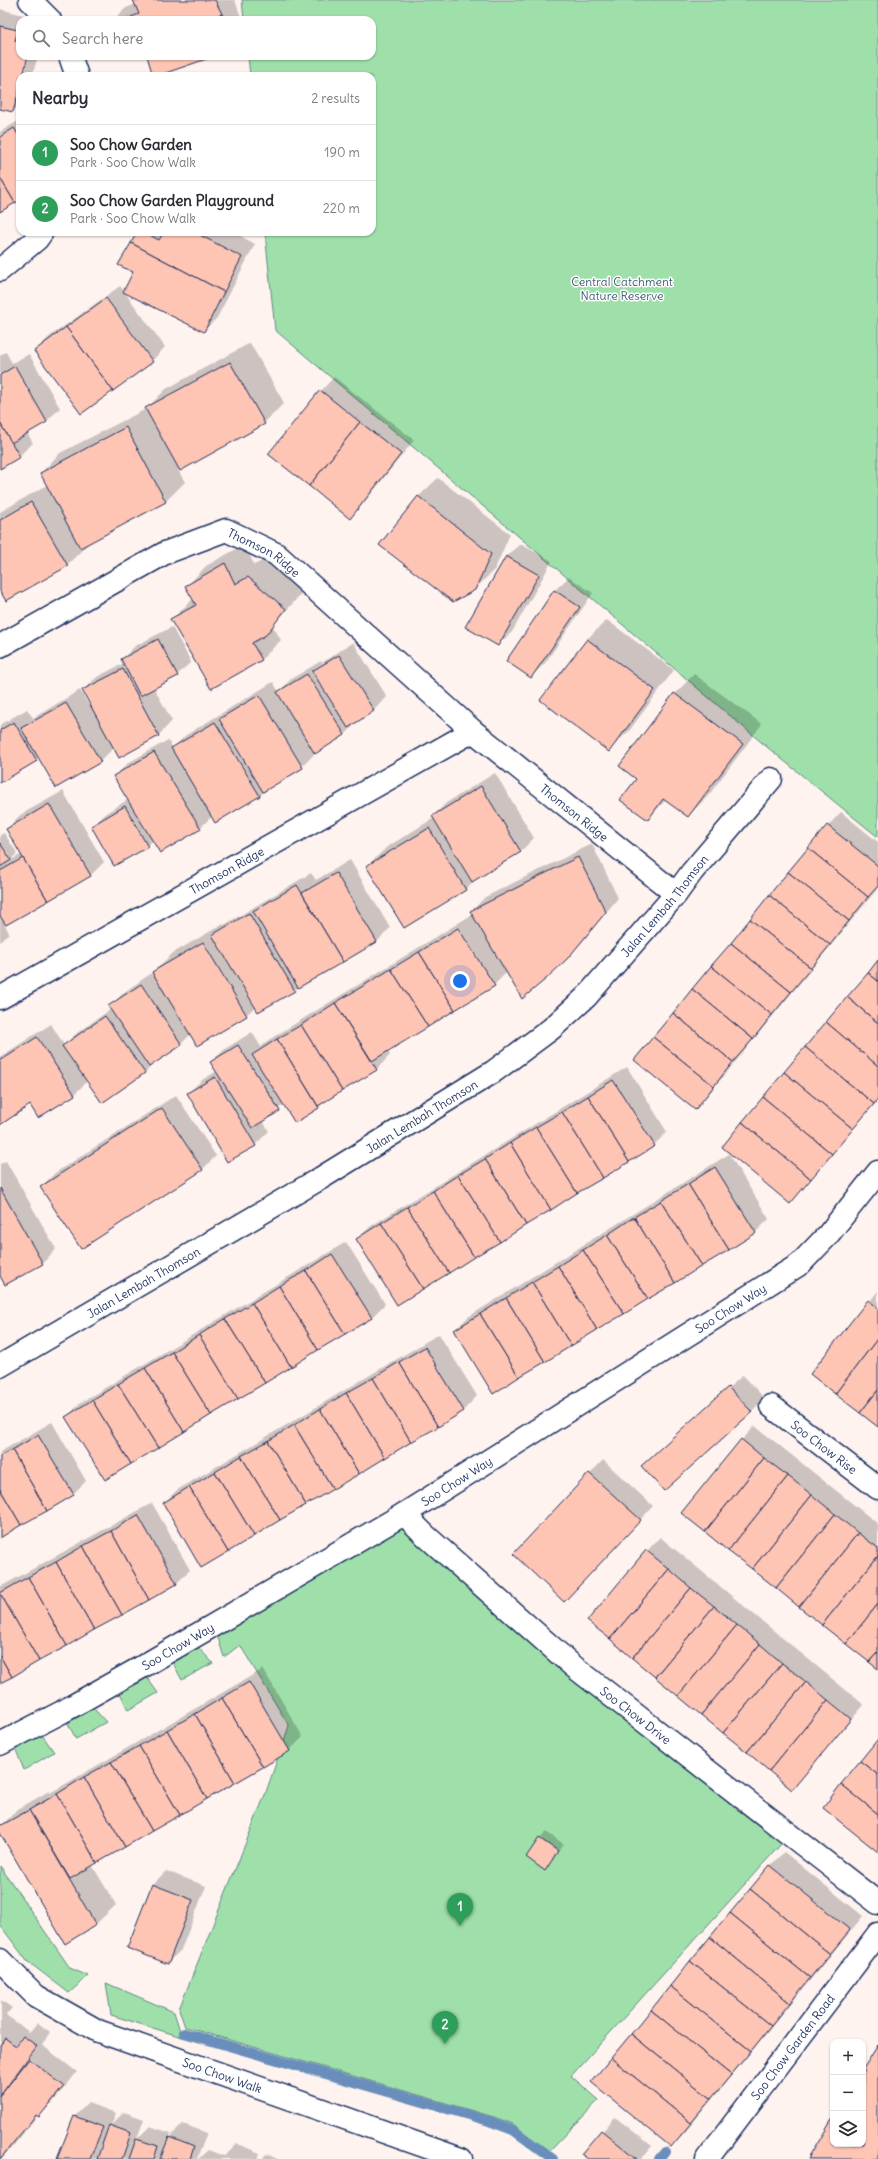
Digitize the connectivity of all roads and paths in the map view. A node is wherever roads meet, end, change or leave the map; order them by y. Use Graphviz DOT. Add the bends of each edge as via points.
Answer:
graph roads {
  1 [pos="30,0"];
  2 [pos="46,16"];
  3 [pos="71,60"];
  4 [pos="76,72"];
  5 [pos="39,236"];
  6 [pos="0,270"];
  7 [pos="0,646"];
  8 [pos="473,731"];
  9 [pos="771,779"];
  10 [pos="676,894"];
  11 [pos="0,998"];
  12 [pos="878,1172"];
  13 [pos="0,1366"];
  14 [pos="771,1406"];
  15 [pos="878,1488"];
  16 [pos="404,1514"];
  17 [pos="0,1744"];
  18 [pos="878,1903"];
  19 [pos="878,1934"];
  20 [pos="0,1960"];
  21 [pos="461,2159"];
  22 [pos="707,2159"];
  1 -- 2 [label="street"];
  3 -- 4 [label="street"];
  5 -- 6 [label="street"];
  7 -- 8 [label="street, Thomson Ridge" via="164,553 226,530 276,554"];
  8 -- 10 [label="street, Thomson Ridge"];
  8 -- 11 [label="street, Thomson Ridge"];
  9 -- 10 [label="street, Jalan Lembah Thomson"];
  10 -- 13 [label="street, Jalan Lembah Thomson" via="586,997 551,1029 493,1072 321,1178"];
  12 -- 16 [label="street, Soo Chow Way" via="827,1236 800,1264"];
  14 -- 15 [label="street, Soo Chow Rise"];
  16 -- 17 [label="street, Soo Chow Way" via="140,1668"];
  16 -- 18 [label="street, Soo Chow Drive" via="573,1666"];
  19 -- 22 [label="street, Soo Chow Garden Road"];
  20 -- 21 [label="street, Soo Chow Walk" via="36,1996 98,2031"];
}
